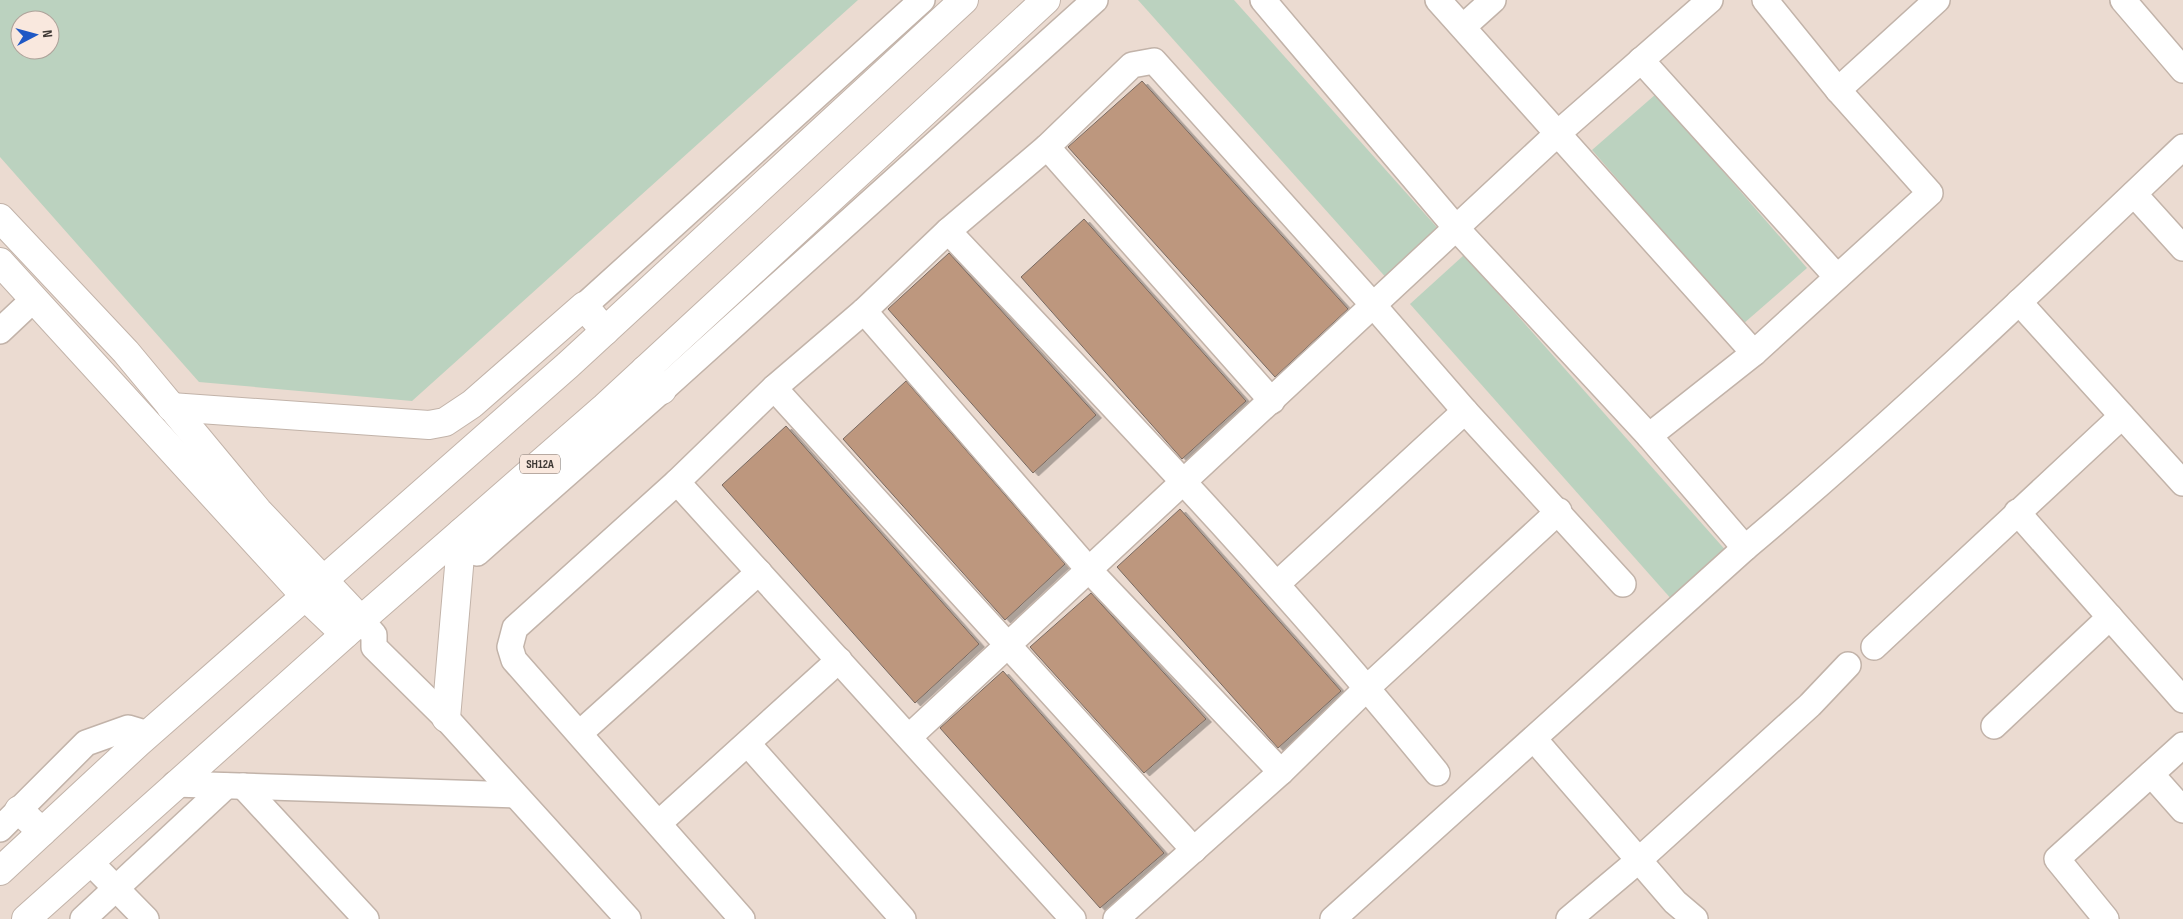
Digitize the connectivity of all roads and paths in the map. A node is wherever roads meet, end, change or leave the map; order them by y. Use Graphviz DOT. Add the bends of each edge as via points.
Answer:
graph roads {
  1 [pos="922,0"];
  2 [pos="964,0"];
  3 [pos="1046,0"];
  4 [pos="1095,0"];
  5 [pos="1263,0"];
  6 [pos="1438,0"];
  7 [pos="1493,0"];
  8 [pos="1710,0"];
  9 [pos="1765,0"];
  10 [pos="1937,0"];
  11 [pos="2125,1"];
  12 [pos="1463,27"];
  13 [pos="1641,60"];
  14 [pos="2183,70"];
  15 [pos="1838,90"];
  16 [pos="1558,134"];
  17 [pos="1047,147"];
  18 [pos="2183,147"];
  19 [pos="2134,194"];
  20 [pos="0,218"];
  21 [pos="1457,229"];
  22 [pos="948,231"];
  23 [pos="2183,248"];
  24 [pos="0,262"];
  25 [pos="1837,277"];
  26 [pos="34,299"];
  27 [pos="2019,302"];
  28 [pos="584,306"];
  29 [pos="1374,306"];
  30 [pos="864,311"];
  31 [pos="0,331"];
  32 [pos="605,331"];
  33 [pos="1754,353"];
  34 [pos="653,380"];
  35 [pos="774,388"];
  36 [pos="1272,401"];
  37 [pos="171,407"];
  38 [pos="1465,411"];
  39 [pos="2122,416"];
  40 [pos="1648,436"];
  41 [pos="677,482"];
  42 [pos="1184,482"];
  43 [pos="2183,483"];
  44 [pos="1559,511"];
  45 [pos="2017,512"];
  46 [pos="470,543"];
  47 [pos="1745,548"];
  48 [pos="1089,570"];
  49 [pos="759,572"];
  50 [pos="1277,584"];
  51 [pos="1623,584"];
  52 [pos="315,589"];
  53 [pos="2110,617"];
  54 [pos="353,627"];
  55 [pos="1008,645"];
  56 [pos="1874,647"];
  57 [pos="839,660"];
  58 [pos="1848,665"];
  59 [pos="1368,687"];
  60 [pos="2183,700"];
  61 [pos="446,718"];
  62 [pos="1994,726"];
  63 [pos="580,733"];
  64 [pos="148,734"];
  65 [pos="909,737"];
  66 [pos="1534,739"];
  67 [pos="748,744"];
  68 [pos="2183,745"];
  69 [pos="1281,772"];
  70 [pos="1437,773"];
  71 [pos="2152,774"];
  72 [pos="175,784"];
  73 [pos="234,786"];
  74 [pos="514,795"];
  75 [pos="2183,810"];
  76 [pos="9,819"];
  77 [pos="659,823"];
  78 [pos="42,832"];
  79 [pos="1194,850"];
  80 [pos="1639,860"];
  81 [pos="91,863"];
  82 [pos="0,871"];
  83 [pos="117,889"];
  84 [pos="1348,914"];
  85 [pos="26,919"];
  86 [pos="83,919"];
  87 [pos="146,919"];
  88 [pos="366,919"];
  89 [pos="628,919"];
  90 [pos="742,919"];
  91 [pos="903,919"];
  92 [pos="1073,919"];
  93 [pos="1116,919"];
  94 [pos="1569,919"];
  95 [pos="1695,919"];
  96 [pos="2106,919"];
  1 -- 28 [label="street"];
  2 -- 32 [label="main road"];
  3 -- 34 [label="main road, SH12A"];
  4 -- 34 [label="street"];
  5 -- 21 [label="street"];
  6 -- 12 [label="street"];
  7 -- 12 [label="street"];
  8 -- 13 [label="street"];
  9 -- 15 [label="street"];
  10 -- 15 [label="street"];
  11 -- 14 [label="street"];
  12 -- 16 [label="street"];
  13 -- 16 [label="street"];
  13 -- 25 [label="street"];
  15 -- 25 [label="street" via="1930,193"];
  16 -- 21 [label="street"];
  16 -- 33 [label="street"];
  17 -- 22 [label="street"];
  17 -- 29 [label="street" via="1132,64 1154,61"];
  17 -- 36 [label="street"];
  18 -- 19 [label="street"];
  19 -- 23 [label="street"];
  19 -- 27 [label="street"];
  20 -- 37 [label="main road" via="126,352"];
  21 -- 29 [label="street"];
  21 -- 40 [label="street"];
  22 -- 30 [label="street"];
  22 -- 42 [label="street"];
  24 -- 26 [label="main road"];
  25 -- 33 [label="street"];
  26 -- 31 [label="street"];
  26 -- 52 [label="main road"];
  27 -- 39 [label="street"];
  27 -- 47 [label="street" via="1807,496"];
  28 -- 32 [label="main road"];
  28 -- 37 [label="main road" via="472,404 445,422 429,425"];
  29 -- 36 [label="street"];
  29 -- 38 [label="street"];
  30 -- 35 [label="street"];
  30 -- 48 [label="street"];
  32 -- 52 [label="main road"];
  33 -- 40 [label="street"];
  34 -- 46 [label="main road, SH12A"];
  35 -- 41 [label="street"];
  35 -- 55 [label="street"];
  36 -- 42 [label="street"];
  37 -- 52 [label="main road" via="258,511"];
  38 -- 44 [label="street"];
  38 -- 50 [label="street"];
  39 -- 43 [label="street"];
  39 -- 45 [label="street"];
  40 -- 47 [label="street"];
  41 -- 49 [label="street"];
  41 -- 63 [label="street" via="515,628 510,646 514,660"];
  42 -- 48 [label="street"];
  42 -- 50 [label="street"];
  44 -- 51 [label="street"];
  44 -- 59 [label="street"];
  45 -- 53 [label="street"];
  45 -- 56 [label="street"];
  46 -- 54 [label="main road, SH12A"];
  46 -- 61 [label="main road"];
  47 -- 66 [label="street"];
  48 -- 55 [label="street"];
  48 -- 69 [label="street"];
  49 -- 57 [label="street"];
  49 -- 63 [label="street"];
  50 -- 59 [label="street"];
  52 -- 54 [label="main road"];
  52 -- 64 [label="main road"];
  53 -- 60 [label="street"];
  53 -- 62 [label="street"];
  54 -- 61 [label="street" via="363,648 374,647"];
  54 -- 72 [label="main road, SH12A"];
  55 -- 65 [label="street"];
  55 -- 79 [label="street"];
  57 -- 65 [label="street"];
  57 -- 67 [label="street"];
  58 -- 80 [label="street" via="1810,706"];
  59 -- 69 [label="street"];
  59 -- 70 [label="street"];
  61 -- 74 [label="street"];
  63 -- 77 [label="street"];
  64 -- 76 [label="street" via="128,728 86,743"];
  64 -- 78 [label="main road"];
  65 -- 92 [label="street"];
  66 -- 80 [label="street"];
  66 -- 84 [label="street"];
  67 -- 77 [label="street"];
  67 -- 91 [label="street"];
  68 -- 71 [label="street"];
  69 -- 79 [label="street"];
  71 -- 75 [label="street"];
  71 -- 96 [label="street" via="2057,859"];
  72 -- 73 [label="street"];
  72 -- 81 [label="main road, SH12A"];
  73 -- 74 [label="street"];
  73 -- 83 [label="street" via="177,829"];
  73 -- 88 [label="street"];
  74 -- 89 [label="street"];
  76 -- 78 [label="main road"];
  77 -- 90 [label="street"];
  78 -- 82 [label="main road"];
  79 -- 93 [label="street"];
  80 -- 94 [label="street"];
  80 -- 95 [label="street" via="1675,902"];
  81 -- 83 [label="street"];
  81 -- 85 [label="main road, SH12A"];
  83 -- 86 [label="street"];
  83 -- 87 [label="street"];
}
